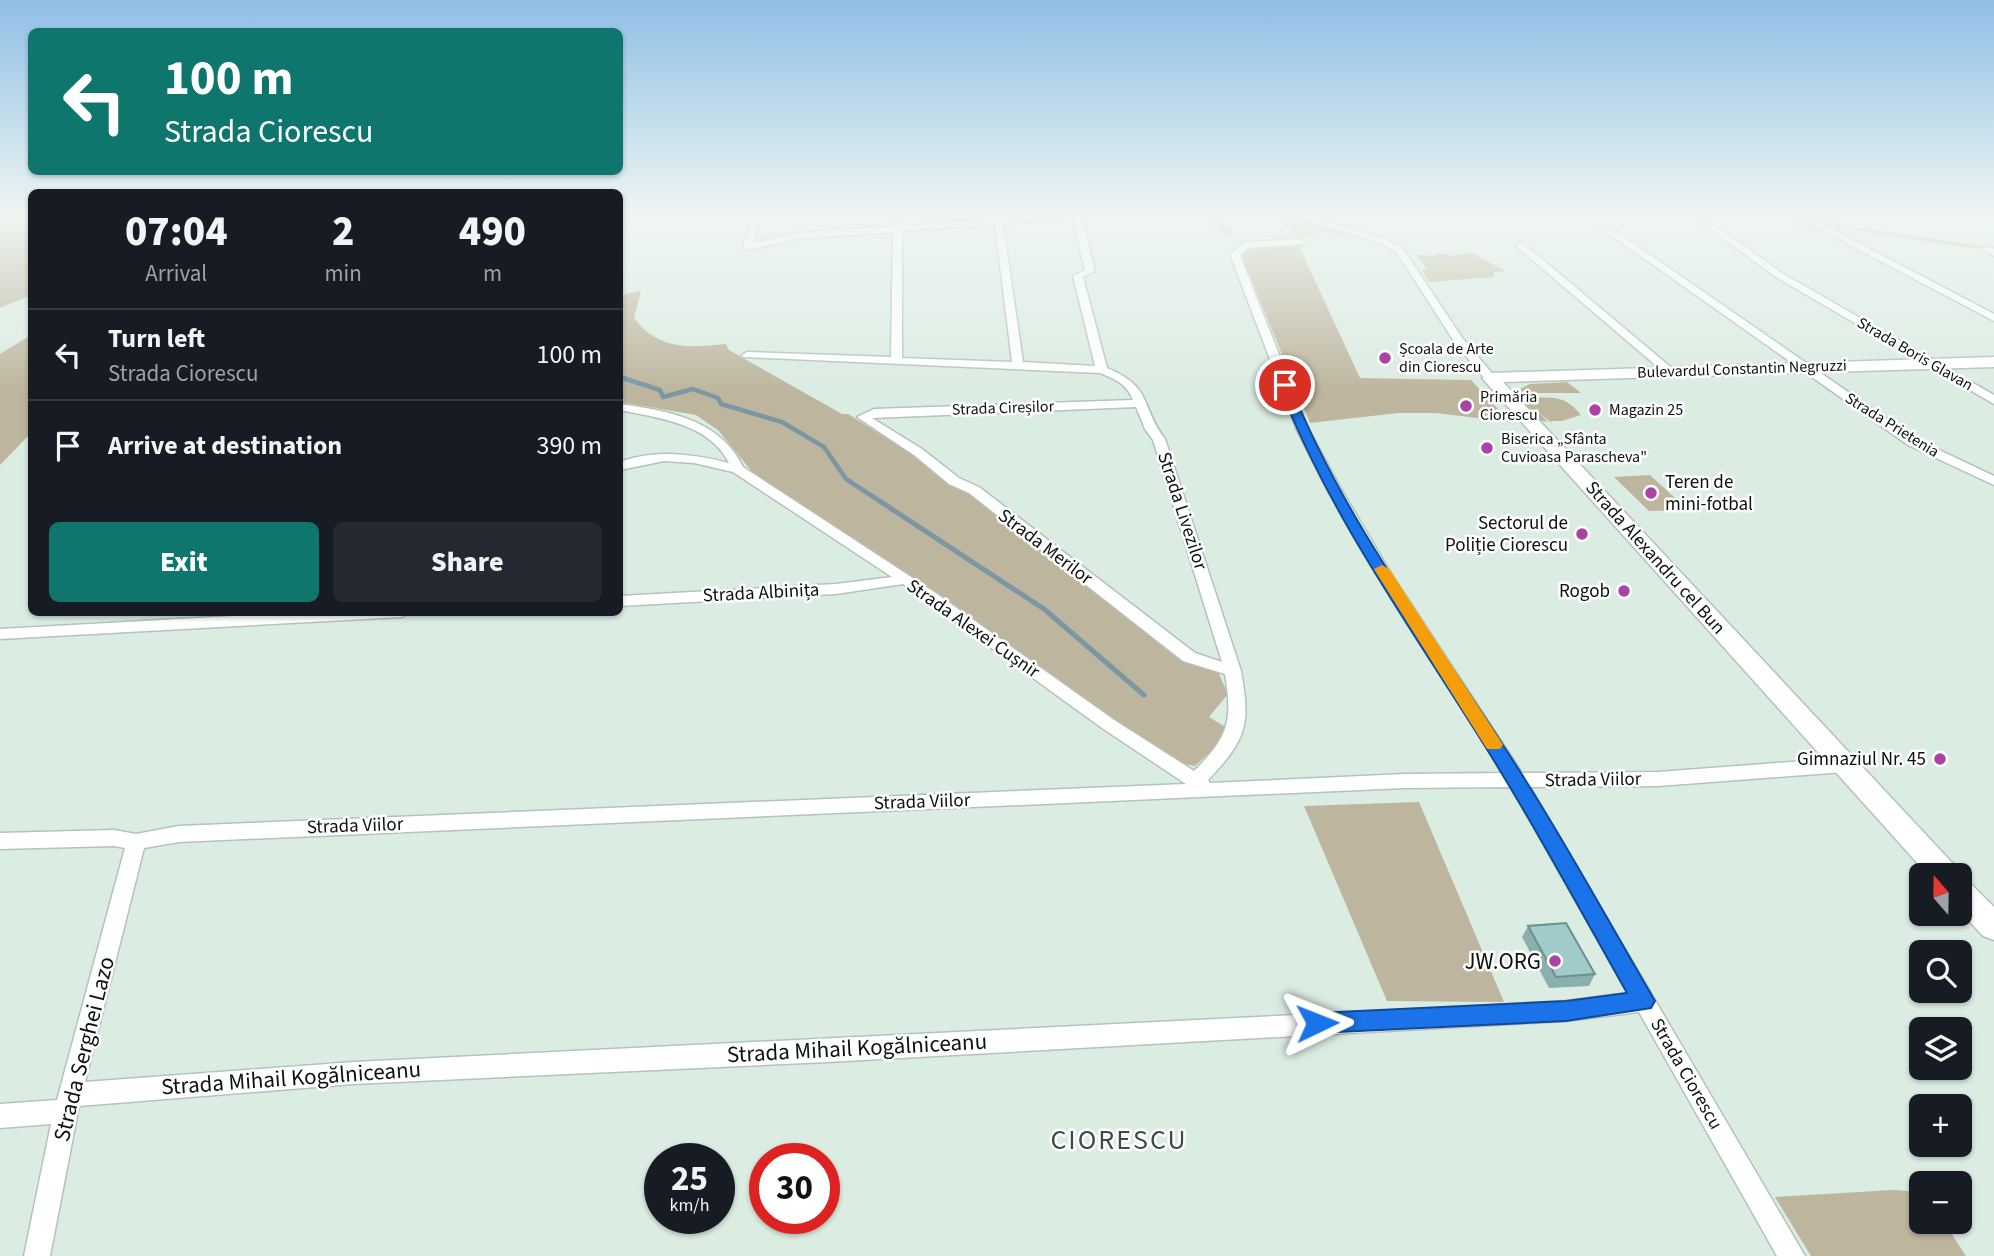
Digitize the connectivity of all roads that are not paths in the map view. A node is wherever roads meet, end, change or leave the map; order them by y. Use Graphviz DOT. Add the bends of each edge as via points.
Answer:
graph roads {
  1 [pos="898,275"];
  2 [pos="1006,275"];
  3 [pos="1081,275"];
  4 [pos="1243,275"];
  5 [pos="1416,275"];
  6 [pos="1555,275"];
  7 [pos="1671,275"];
  8 [pos="1778,275"];
  9 [pos="1912,275"];
  10 [pos="1994,318"];
  11 [pos="747,355"];
  12 [pos="897,360"];
  13 [pos="1994,362"];
  14 [pos="1018,364"];
  15 [pos="1931,364"];
  16 [pos="1803,367"];
  17 [pos="1102,370"];
  18 [pos="1670,372"];
  19 [pos="1490,377"];
  20 [pos="1994,400"];
  21 [pos="1142,403"];
  22 [pos="623,407"];
  23 [pos="865,415"];
  24 [pos="623,465"];
  25 [pos="738,468"];
  26 [pos="1994,481"];
  27 [pos="902,580"];
  28 [pos="623,601"];
  29 [pos="329,616"];
  30 [pos="0,634"];
  31 [pos="1233,671"];
  32 [pos="1844,765"];
  33 [pos="1517,781"];
  34 [pos="1202,785"];
  35 [pos="0,841"];
  36 [pos="136,842"];
  37 [pos="1935,863"];
  38 [pos="1972,904"];
  39 [pos="1994,927"];
  40 [pos="1643,1001"];
  41 [pos="68,1103"];
  42 [pos="0,1116"];
  43 [pos="37,1256"];
  44 [pos="1792,1256"];
  1 -- 12 [label="street"];
  2 -- 14 [label="street"];
  3 -- 17 [label="street" via="1078,276"];
  4 -- 33 [label="street, Strada Ciorescu" via="1302,428 1385,575"];
  5 -- 19 [label="street, Strada Alexandru cel Bun" via="1459,341"];
  6 -- 18 [label="street"];
  7 -- 16 [label="street, Strada Prietenia"];
  8 -- 15 [label="street, Strada Boris Glavan"];
  9 -- 10 [label="street"];
  11 -- 12 [label="street"];
  12 -- 14 [label="street"];
  13 -- 15 [label="street, Bulevardul Constantin Negruzzi"];
  14 -- 17 [label="street"];
  15 -- 16 [label="street, Bulevardul Constantin Negruzzi"];
  15 -- 20 [label="street, Strada Boris Glavan"];
  16 -- 18 [label="street, Bulevardul Constantin Negruzzi"];
  16 -- 26 [label="street, Strada Prietenia" via="1912,442"];
  17 -- 21 [label="street, Strada Livezilor" via="1128,382"];
  18 -- 19 [label="street, Bulevardul Constantin Negruzzi"];
  19 -- 32 [label="street, Strada Alexandru cel Bun"];
  21 -- 23 [label="street, Strada Cireșilor"];
  21 -- 31 [label="street, Strada Livezilor" via="1159,439"];
  22 -- 25 [label="street" via="688,422 720,444"];
  23 -- 31 [label="street, Strada Merilor" via="868,423 974,490 1189,657"];
  24 -- 25 [label="street" via="662,456"];
  25 -- 27 [label="street, Strada Alexei Cușnir"];
  27 -- 28 [label="street, Strada Albinița" via="836,589"];
  27 -- 34 [label="street, Strada Alexei Cușnir"];
  29 -- 30 [label="street"];
  31 -- 34 [label="street, Strada Livezilor" via="1240,706 1238,731"];
  32 -- 33 [label="street, Strada Viilor" via="1658,779"];
  32 -- 37 [label="street, Strada Alexandru cel Bun"];
  33 -- 34 [label="street, Strada Viilor"];
  33 -- 40 [label="street, Strada Ciorescu"];
  34 -- 36 [label="street, Strada Viilor" via="179,834"];
  35 -- 36 [label="street, Strada Viilor" via="114,838"];
  36 -- 41 [label="street, Strada Serghei Lazo"];
  38 -- 39 [label="street"];
  40 -- 41 [label="street, Strada Mihail Kogălniceanu" via="1478,1016 194,1083"];
  40 -- 44 [label="street, Strada Ciorescu"];
  41 -- 42 [label="street, Strada Mihail Kogălniceanu"];
  41 -- 43 [label="street, Strada Serghei Lazo"];
}
